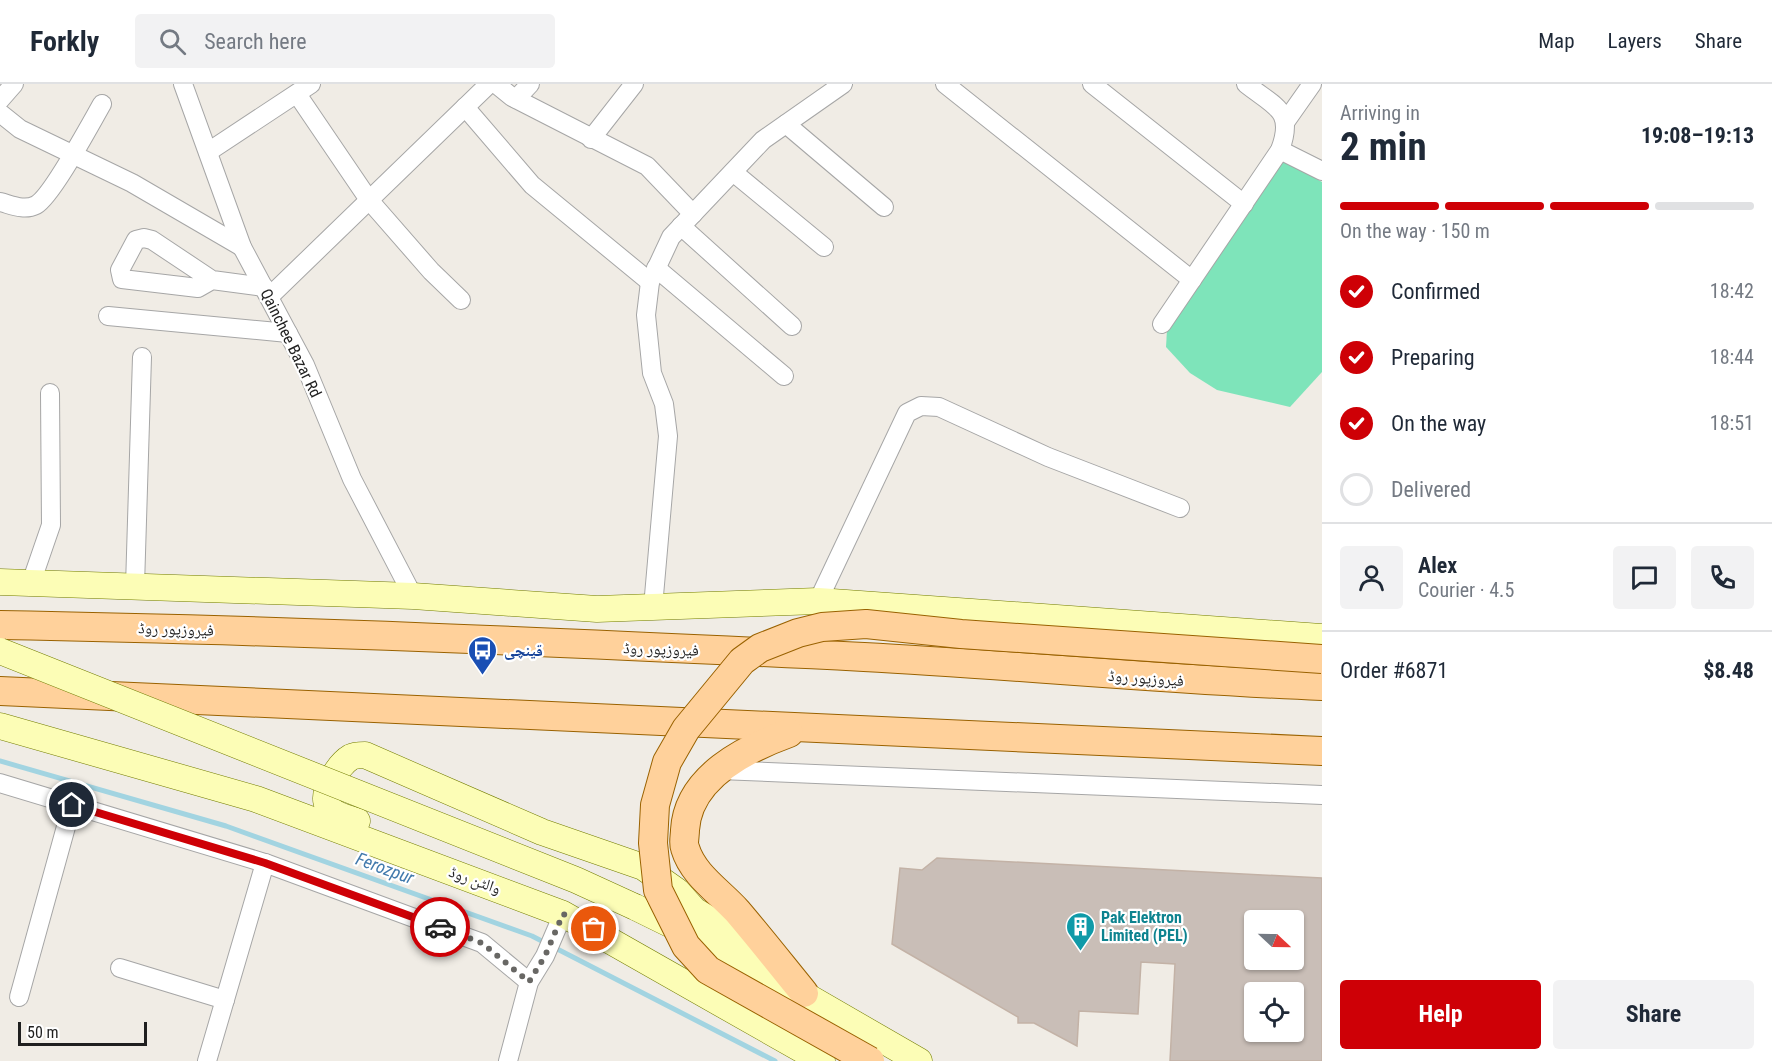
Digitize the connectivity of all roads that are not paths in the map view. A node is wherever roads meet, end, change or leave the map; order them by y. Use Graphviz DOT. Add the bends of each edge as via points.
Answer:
graph roads {
  1 [pos="14,84"];
  2 [pos="184,84"];
  3 [pos="489,84"];
  4 [pos="496,84"];
  5 [pos="530,84"];
  6 [pos="634,84"];
  7 [pos="843,84"];
  8 [pos="945,84"];
  9 [pos="1092,84"];
  10 [pos="1246,84"];
  11 [pos="1312,84"];
  12 [pos="304,89"];
  13 [pos="516,99"];
  14 [pos="0,100"];
  15 [pos="102,104"];
  16 [pos="465,107"];
  17 [pos="0,113"];
  18 [pos="1286,122"];
  19 [pos="786,124"];
  20 [pos="591,139"];
  21 [pos="1280,150"];
  22 [pos="208,152"];
  23 [pos="73,154"];
  24 [pos="1322,171"];
  25 [pos="733,172"];
  26 [pos="369,200"];
  27 [pos="0,202"];
  28 [pos="1244,204"];
  29 [pos="884,207"];
  30 [pos="687,220"];
  31 [pos="242,247"];
  32 [pos="824,248"];
  33 [pos="653,275"];
  34 [pos="212,280"];
  35 [pos="1192,280"];
  36 [pos="266,292"];
  37 [pos="461,300"];
  38 [pos="108,316"];
  39 [pos="1162,324"];
  40 [pos="792,326"];
  41 [pos="288,333"];
  42 [pos="142,357"];
  43 [pos="784,376"];
  44 [pos="50,393"];
  45 [pos="1180,508"];
  46 [pos="0,582"];
  47 [pos="31,583"];
  48 [pos="135,586"];
  49 [pos="413,596"];
  50 [pos="818,601"];
  51 [pos="653,607"];
  52 [pos="0,625"];
  53 [pos="1322,637"];
  54 [pos="0,651"];
  55 [pos="1322,659"];
  56 [pos="1322,686"];
  57 [pos="0,691"];
  58 [pos="0,726"];
  59 [pos="799,729"];
  60 [pos="1322,751"];
  61 [pos="719,770"];
  62 [pos="0,783"];
  63 [pos="1322,795"];
  64 [pos="72,805"];
  65 [pos="265,863"];
  66 [pos="512,893"];
  67 [pos="563,914"];
  68 [pos="769,950"];
  69 [pos="120,968"];
  70 [pos="529,982"];
  71 [pos="804,993"];
  72 [pos="19,997"];
  73 [pos="225,1000"];
  74 [pos="207,1061"];
  75 [pos="508,1061"];
  76 [pos="822,1061"];
  77 [pos="870,1061"];
  78 [pos="919,1061"];
  1 -- 14 [label="street"];
  2 -- 22 [label="street, Qainchee Bazar Rd"];
  3 -- 16 [label="street"];
  4 -- 13 [label="street"];
  5 -- 13 [label="street"];
  6 -- 20 [label="street"];
  7 -- 19 [label="street"];
  8 -- 35 [label="street"];
  9 -- 28 [label="street"];
  10 -- 18 [label="street" via="1279,110"];
  11 -- 18 [label="street"];
  12 -- 22 [label="street"];
  12 -- 26 [label="street"];
  13 -- 20 [label="street"];
  15 -- 23 [label="street"];
  16 -- 26 [label="street"];
  16 -- 33 [label="street" via="532,185"];
  17 -- 23 [label="street" via="20,129"];
  18 -- 21 [label="street" via="1287,133"];
  19 -- 25 [label="street" via="763,140"];
  19 -- 29 [label="street"];
  20 -- 30 [label="street" via="647,166"];
  21 -- 24 [label="street"];
  21 -- 28 [label="street"];
  22 -- 31 [label="street, Qainchee Bazar Rd"];
  23 -- 27 [label="street" via="37,204 23,208"];
  23 -- 31 [label="street" via="132,183"];
  25 -- 30 [label="street"];
  25 -- 32 [label="street"];
  26 -- 36 [label="street"];
  26 -- 37 [label="street"];
  28 -- 35 [label="street"];
  30 -- 33 [label="street" via="671,237"];
  30 -- 40 [label="street"];
  31 -- 36 [label="street, Qainchee Bazar Rd"];
  33 -- 43 [label="street"];
  33 -- 51 [label="street" via="646,315 652,373 664,404 668,436"];
  34 -- 36 [label="street"];
  35 -- 39 [label="street"];
  36 -- 41 [label="street, Qainchee Bazar Rd"];
  38 -- 41 [label="street"];
  41 -- 49 [label="street, Qainchee Bazar Rd" via="352,479"];
  42 -- 48 [label="street"];
  44 -- 47 [label="street" via="51,525"];
  45 -- 50 [label="street" via="1048,457 939,407 921,406 907,413"];
  46 -- 47 [label="main road"];
  47 -- 48 [label="main road"];
  48 -- 49 [label="main road"];
  49 -- 51 [label="main road" via="597,609"];
  50 -- 51 [label="main road"];
  50 -- 53 [label="main road"];
  52 -- 56 [label="main road, فیروزپور روڈ" via="177,628 868,658 1202,682"];
  54 -- 71 [label="main road, bridge" via="576,880"];
  55 -- 77 [label="main road, bridge" via="866,624 798,633 760,648 742,661 686,729 667,762 655,805 653,843 658,890 686,946 708,970"];
  57 -- 59 [label="main road"];
  58 -- 66 [label="main road, والٹن روڈ" via="256,799"];
  59 -- 60 [label="main road"];
  59 -- 61 [label="main road" via="759,743"];
  61 -- 63 [label="street"];
  61 -- 68 [label="main road" via="699,788 686,816 684,846 693,867"];
  62 -- 64 [label="street"];
  64 -- 65 [label="street"];
  64 -- 72 [label="street"];
  65 -- 70 [label="street" via="482,943"];
  65 -- 73 [label="street"];
  66 -- 67 [label="main road, والٹن روڈ"];
  66 -- 68 [label="main road" via="504,875 334,813 326,804 326,797 335,773 354,755 365,755 542,832 631,861 676,891 694,910"];
  67 -- 70 [label="street"];
  67 -- 76 [label="main road, والٹن روڈ"];
  68 -- 71 [label="main road"];
  69 -- 73 [label="street"];
  70 -- 75 [label="street"];
  71 -- 78 [label="main road"];
  73 -- 74 [label="street"];
}
